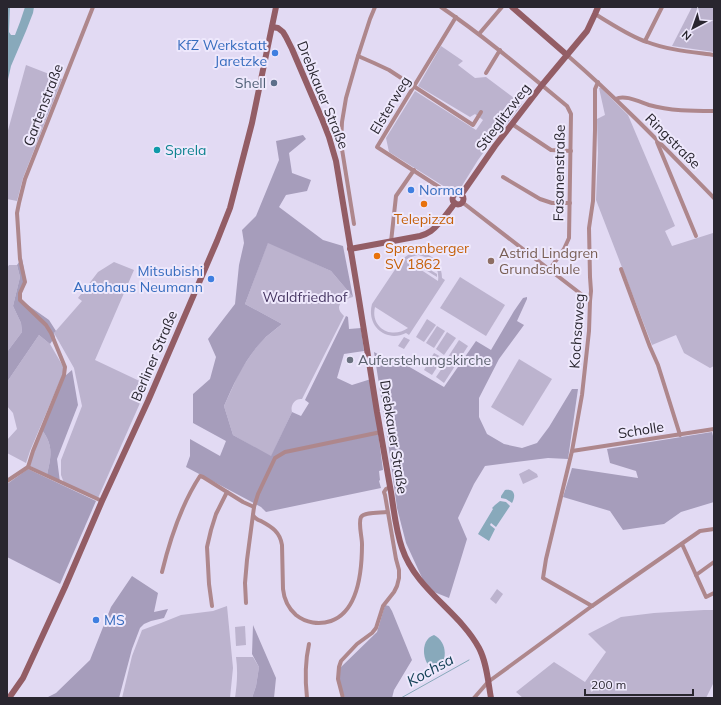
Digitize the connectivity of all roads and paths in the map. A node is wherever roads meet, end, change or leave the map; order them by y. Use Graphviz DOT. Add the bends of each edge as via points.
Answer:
graph roads {
  1 [pos="93,7"];
  2 [pos="276,7"];
  3 [pos="375,7"];
  4 [pos="441,7"];
  5 [pos="502,7"];
  6 [pos="512,7"];
  7 [pos="598,7"];
  8 [pos="662,7"];
  9 [pos="595,14"];
  10 [pos="456,17"];
  11 [pos="272,27"];
  12 [pos="479,34"];
  13 [pos="645,42"];
  14 [pos="500,50"];
  15 [pos="567,55"];
  16 [pos="714,55"];
  17 [pos="358,56"];
  18 [pos="486,73"];
  19 [pos="598,82"];
  20 [pos="542,85"];
  21 [pos="414,86"];
  22 [pos="616,100"];
  23 [pos="714,111"];
  24 [pos="481,112"];
  25 [pos="512,124"];
  26 [pos="656,139"];
  27 [pos="571,151"];
  28 [pos="414,170"];
  29 [pos="504,177"];
  30 [pos="461,195"];
  31 [pos="453,196"];
  32 [pos="714,198"];
  33 [pos="462,202"];
  34 [pos="455,203"];
  35 [pos="570,203"];
  36 [pos="354,224"];
  37 [pos="696,236"];
  38 [pos="391,242"];
  39 [pos="350,249"];
  40 [pos="550,269"];
  41 [pos="621,269"];
  42 [pos="590,301"];
  43 [pos="714,429"];
  44 [pos="381,432"];
  45 [pos="680,435"];
  46 [pos="572,451"];
  47 [pos="28,467"];
  48 [pos="7,482"];
  49 [pos="390,487"];
  50 [pos="227,492"];
  51 [pos="102,502"];
  52 [pos="254,507"];
  53 [pos="387,512"];
  54 [pos="253,515"];
  55 [pos="714,529"];
  56 [pos="682,544"];
  57 [pos="714,562"];
  58 [pos="162,572"];
  59 [pos="696,575"];
  60 [pos="714,593"];
  61 [pos="246,603"];
  62 [pos="212,606"];
  63 [pos="592,606"];
  64 [pos="309,644"];
  65 [pos="488,682"];
  66 [pos="9,698"];
  67 [pos="307,698"];
  68 [pos="343,698"];
  69 [pos="474,698"];
  70 [pos="491,698"];
  1 -- 47 [label="street, Gartenstraße" via="25,179 19,203 20,258 25,282 20,300 46,325 65,367"];
  2 -- 11 [label="street, Berliner Straße"];
  3 -- 17 [label="street"];
  4 -- 10 [label="street, Fasanenstraße"];
  5 -- 12 [label="street"];
  6 -- 15 [label="street"];
  7 -- 9 [label="street, Stieglitzweg"];
  8 -- 13 [label="street"];
  9 -- 13 [label="street"];
  9 -- 15 [label="street, Stieglitzweg" via="586,31"];
  10 -- 12 [label="street, Fasanenstraße"];
  10 -- 21 [label="street, Elsterweg"];
  11 -- 39 [label="street, Drebkauer Straße" via="286,36 329,137 336,161"];
  11 -- 51 [label="street, Berliner Straße" via="252,123 230,208 148,402"];
  12 -- 14 [label="street, Fasanenstraße"];
  13 -- 16 [label="street"];
  14 -- 18 [label="street"];
  14 -- 20 [label="street, Fasanenstraße"];
  15 -- 19 [label="street, Ringstraße"];
  15 -- 20 [label="street, Stieglitzweg"];
  17 -- 21 [label="street"];
  17 -- 36 [label="street" via="346,98 341,143"];
  19 -- 22 [label="street, Ringstraße"];
  19 -- 42 [label="street, Kochsaweg" via="595,89 593,201 589,228"];
  20 -- 25 [label="street, Stieglitzweg"];
  20 -- 27 [label="street, Fasanenstraße" via="567,106 571,114"];
  21 -- 24 [label="street" via="473,125"];
  21 -- 28 [label="street, Elsterweg" via="377,147"];
  22 -- 23 [label="street" via="625,98 668,109"];
  22 -- 26 [label="street, Ringstraße"];
  25 -- 27 [label="street" via="551,150"];
  25 -- 30 [label="street, Stieglitzweg"];
  26 -- 32 [label="street, Ringstraße"];
  26 -- 37 [label="street"];
  27 -- 35 [label="street, Fasanenstraße"];
  28 -- 31 [label="street, Elsterweg"];
  28 -- 38 [label="street" via="396,196"];
  29 -- 35 [label="street" via="540,199 552,203"];
  30 -- 31 [label="street"];
  30 -- 33 [label="street"];
  31 -- 34 [label="street"];
  33 -- 34 [label="street"];
  33 -- 40 [label="street"];
  34 -- 38 [label="street" via="431,231"];
  35 -- 40 [label="street, Fasanenstraße" via="569,238"];
  38 -- 39 [label="street"];
  39 -- 44 [label="street, Drebkauer Straße"];
  40 -- 42 [label="street"];
  41 -- 45 [label="street" via="658,365"];
  42 -- 46 [label="street, Kochsaweg" via="582,395"];
  43 -- 45 [label="street, Scholle"];
  44 -- 49 [label="street, Drebkauer Straße"];
  44 -- 52 [label="street" via="279,455"];
  45 -- 46 [label="street, Scholle"];
  46 -- 63 [label="street, Kochsaweg" via="543,578"];
  47 -- 48 [label="street"];
  47 -- 51 [label="street"];
  49 -- 53 [label="street" via="384,492"];
  49 -- 65 [label="street, Drebkauer Straße" via="402,548 409,564 416,576 462,624 480,649"];
  50 -- 52 [label="street"];
  50 -- 58 [label="street" via="200,476 179,517"];
  50 -- 62 [label="street" via="216,514 207,547"];
  51 -- 66 [label="street, Berliner Straße" via="23,678"];
  52 -- 54 [label="street"];
  53 -- 54 [label="street" via="362,515 360,518 362,560 352,603 336,619 322,623 302,619 289,608 283,589 281,539 275,530"];
  53 -- 68 [label="street" via="399,578 394,592 383,606 376,628 341,661 338,679"];
  54 -- 61 [label="street" via="245,583"];
  55 -- 56 [label="street" via="700,531"];
  56 -- 59 [label="street"];
  56 -- 63 [label="street"];
  57 -- 59 [label="street"];
  59 -- 60 [label="street" via="706,597"];
  63 -- 65 [label="street"];
  64 -- 67 [label="street" via="306,657"];
  65 -- 69 [label="street"];
  65 -- 70 [label="street, Drebkauer Straße"];
}
